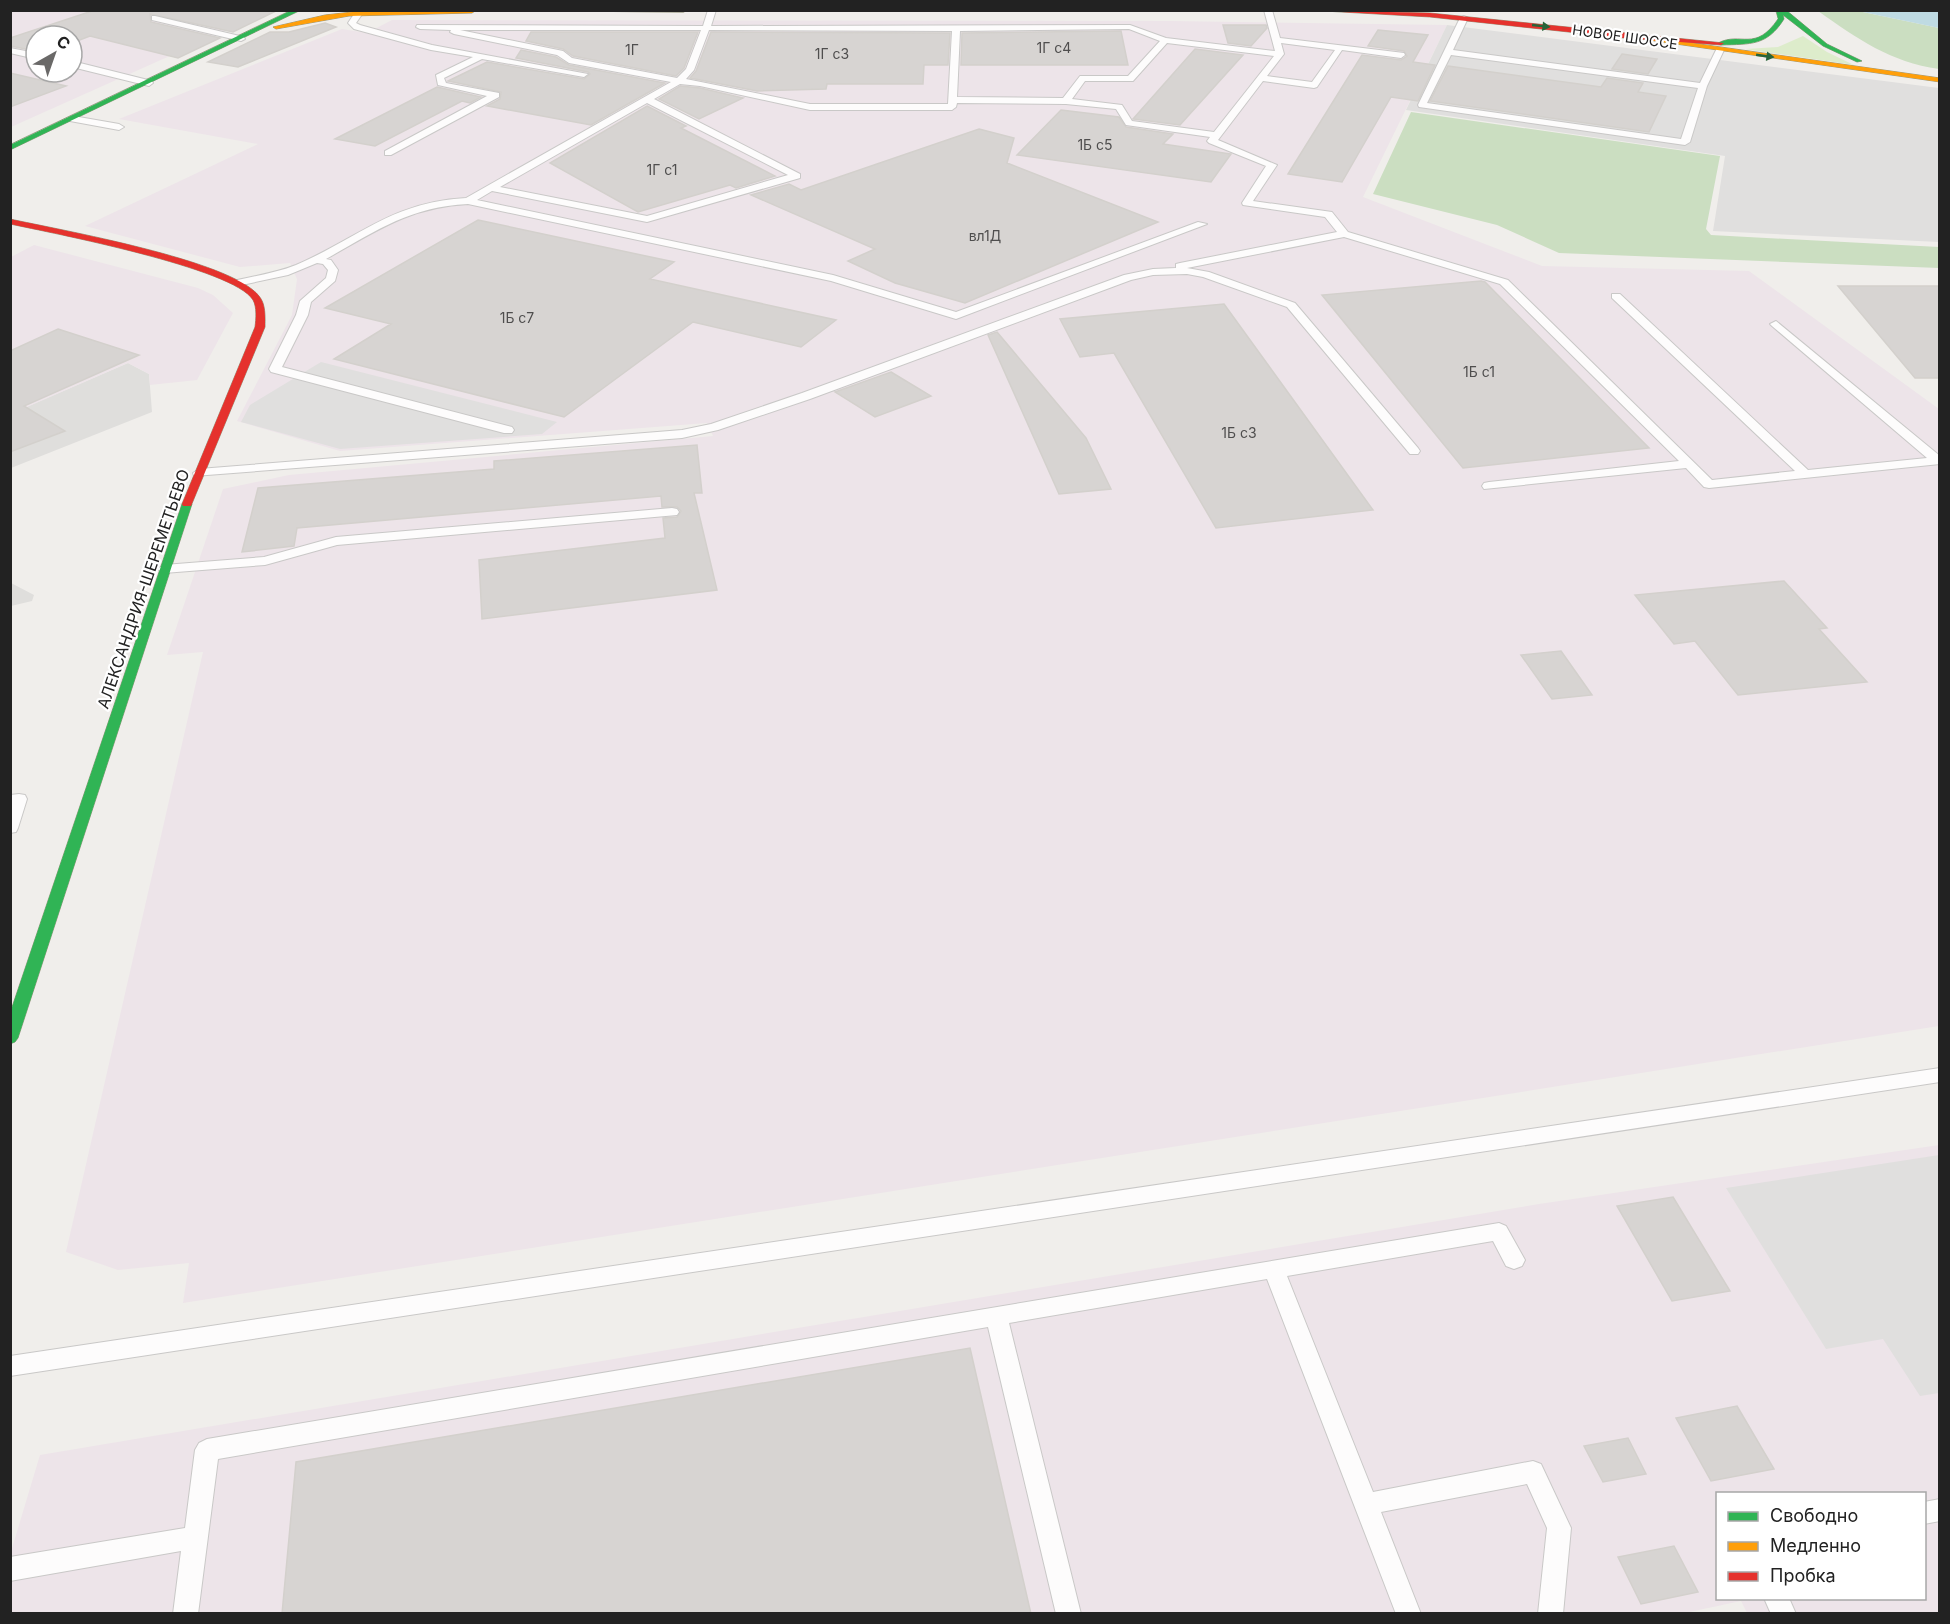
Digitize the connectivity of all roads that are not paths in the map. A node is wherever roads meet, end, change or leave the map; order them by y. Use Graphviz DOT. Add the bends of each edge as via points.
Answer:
graph roads {
  1 [pos="298,10"];
  2 [pos="464,10"];
  3 [pos="684,10"];
  4 [pos="712,10"];
  5 [pos="1268,10"];
  6 [pos="1310,10"];
  7 [pos="1780,10"];
  8 [pos="472,11"];
  9 [pos="359,14"];
  10 [pos="155,18"];
  11 [pos="1464,18"];
  12 [pos="420,27"];
  13 [pos="457,27"];
  14 [pos="706,28"];
  15 [pos="956,29"];
  16 [pos="1624,36"];
  17 [pos="245,37"];
  18 [pos="1165,40"];
  19 [pos="1276,40"];
  20 [pos="1340,48"];
  21 [pos="1720,50"];
  22 [pos="1448,52"];
  23 [pos="1280,54"];
  24 [pos="1401,55"];
  25 [pos="481,56"];
  26 [pos="84,67"];
  27 [pos="588,74"];
  28 [pos="1261,78"];
  29 [pos="1940,80"];
  30 [pos="679,81"];
  31 [pos="149,83"];
  32 [pos="1703,86"];
  33 [pos="647,99"];
  34 [pos="953,100"];
  35 [pos="1066,100"];
  36 [pos="73,119"];
  37 [pos="120,128"];
  38 [pos="1218,135"];
  39 [pos="10,148"];
  40 [pos="388,153"];
  41 [pos="491,188"];
  42 [pos="468,201"];
  43 [pos="10,221"];
  44 [pos="1202,224"];
  45 [pos="1344,234"];
  46 [pos="315,258"];
  47 [pos="1153,272"];
  48 [pos="237,283"];
  49 [pos="1616,296"];
  50 [pos="1776,324"];
  51 [pos="508,430"];
  52 [pos="1414,451"];
  53 [pos="1689,464"];
  54 [pos="199,473"];
  55 [pos="1805,474"];
  56 [pos="1489,486"];
  57 [pos="672,512"];
  58 [pos="164,570"];
  59 [pos="10,800"];
  60 [pos="10,828"];
  61 [pos="10,1038"];
  62 [pos="1940,1075"];
  63 [pos="1514,1260"];
  64 [pos="1274,1269"];
  65 [pos="997,1317"];
  66 [pos="10,1366"];
  67 [pos="1366,1504"];
  68 [pos="196,1537"];
  69 [pos="10,1569"];
  70 [pos="1777,1600"];
  71 [pos="185,1614"];
  72 [pos="1069,1614"];
  73 [pos="1409,1614"];
  74 [pos="1550,1614"];
  75 [pos="1784,1614"];
  1 -- 17 [label="main road"];
  2 -- 8 [label="main road"];
  3 -- 8 [label="main road"];
  4 -- 14 [label="lane"];
  5 -- 19 [label="lane"];
  6 -- 11 [label="main road, НОВОЕ ШОССЕ"];
  7 -- 16 [label="main road" via="1779,26 1773,33 1746,42"];
  7 -- 29 [label="main road" via="1838,52 1884,68"];
  8 -- 9 [label="main road"];
  9 -- 17 [label="main road" via="302,20"];
  9 -- 25 [label="lane" via="352,23 357,27"];
  10 -- 17 [label="lane"];
  11 -- 16 [label="main road, НОВОЕ ШОССЕ, one-way"];
  11 -- 22 [label="lane"];
  12 -- 13 [label="lane"];
  13 -- 14 [label="lane"];
  13 -- 30 [label="lane" via="453,32"];
  14 -- 15 [label="lane"];
  14 -- 30 [label="lane" via="690,70"];
  15 -- 18 [label="lane" via="1130,27"];
  15 -- 34 [label="lane"];
  16 -- 21 [label="main road, НОВОЕ ШОССЕ"];
  17 -- 31 [label="main road"];
  18 -- 23 [label="lane"];
  18 -- 35 [label="lane" via="1130,79 1083,78"];
  19 -- 20 [label="lane"];
  19 -- 23 [label="lane"];
  20 -- 24 [label="lane"];
  20 -- 28 [label="lane" via="1314,85"];
  21 -- 29 [label="main road, НОВОЕ ШОССЕ, one-way"];
  21 -- 32 [label="lane"];
  22 -- 32 [label="lane"];
  22 -- 32 [label="lane" via="1422,105 1685,142"];
  23 -- 28 [label="lane"];
  25 -- 27 [label="lane"];
  25 -- 40 [label="lane" via="439,77 442,86 496,95"];
  26 -- 31 [label="lane"];
  28 -- 38 [label="lane"];
  30 -- 33 [label="lane"];
  30 -- 34 [label="lane" via="700,82 810,107 952,107"];
  31 -- 36 [label="main road"];
  33 -- 41 [label="lane"];
  33 -- 41 [label="lane" via="797,176 647,219"];
  34 -- 35 [label="lane"];
  35 -- 38 [label="lane" via="1119,107 1129,123"];
  36 -- 37 [label="lane"];
  36 -- 39 [label="main road"];
  38 -- 45 [label="lane" via="1212,141 1272,165 1247,203 1328,214"];
  41 -- 42 [label="lane"];
  42 -- 44 [label="lane" via="833,278 956,316"];
  42 -- 46 [label="lane" via="444,200 398,214"];
  43 -- 48 [label="main road, АЛЕКСАНДРИЯ-ШЕРЕМЕТЬЕВО" via="162,258"];
  45 -- 47 [label="lane"];
  45 -- 53 [label="lane" via="1504,282"];
  46 -- 48 [label="lane" via="280,274"];
  46 -- 51 [label="lane" via="327,262 333,270 332,279 306,301 275,369"];
  47 -- 52 [label="lane" via="1205,274 1291,305"];
  47 -- 54 [label="lane" via="1128,277 806,396 682,434"];
  48 -- 54 [label="main road, АЛЕКСАНДРИЯ-ШЕРЕМЕТЬЕВО" via="255,295 260,327"];
  49 -- 55 [label="lane"];
  50 -- 55 [label="lane" via="1938,461"];
  53 -- 55 [label="lane" via="1709,484"];
  53 -- 56 [label="lane"];
  54 -- 58 [label="main road, АЛЕКСАНДРИЯ-ШЕРЕМЕТЬЕВО"];
  57 -- 58 [label="lane" via="336,540 265,561"];
  58 -- 61 [label="main road, АЛЕКСАНДРИЯ-ШЕРЕМЕТЬЕВО"];
  59 -- 60 [label="lane" via="19,799"];
  62 -- 66 [label="lane"];
  63 -- 64 [label="lane" via="1499,1232"];
  64 -- 65 [label="lane"];
  64 -- 67 [label="lane"];
  65 -- 68 [label="lane" via="207,1450"];
  65 -- 72 [label="lane"];
  67 -- 73 [label="lane"];
  67 -- 74 [label="lane" via="1533,1472 1559,1528"];
  68 -- 69 [label="lane"];
  68 -- 71 [label="lane"];
  70 -- 75 [label="lane"];
}
